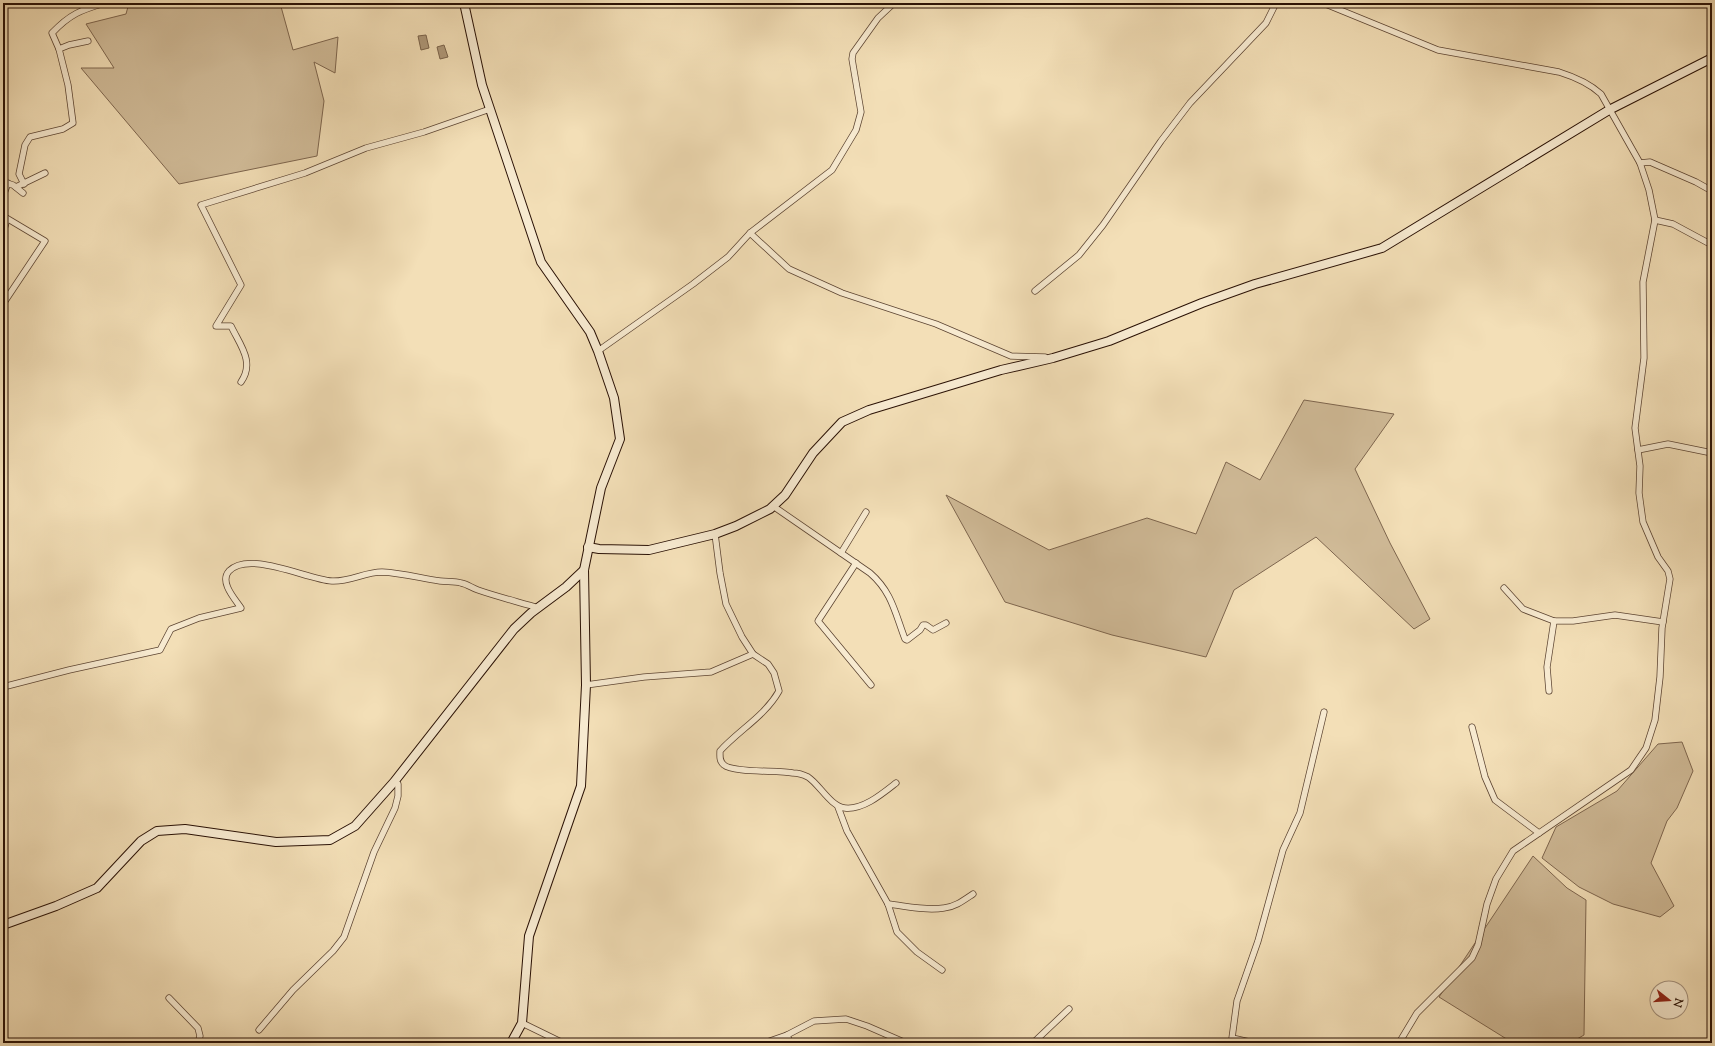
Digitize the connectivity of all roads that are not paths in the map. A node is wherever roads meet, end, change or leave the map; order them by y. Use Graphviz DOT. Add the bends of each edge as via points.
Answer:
graph roads {
  1 [pos="105,3"];
  2 [pos="464,3"];
  3 [pos="894,3"];
  4 [pos="1276,3"];
  5 [pos="1323,3"];
  6 [pos="88,42"];
  7 [pos="59,49"];
  8 [pos="1712,58"];
  9 [pos="490,109"];
  10 [pos="1609,110"];
  11 [pos="1640,163"];
  12 [pos="45,173"];
  13 [pos="6,183"];
  14 [pos="24,184"];
  15 [pos="16,187"];
  16 [pos="1712,191"];
  17 [pos="23,193"];
  18 [pos="3,196"];
  19 [pos="5,217"];
  20 [pos="1655,220"];
  21 [pos="3,233"];
  22 [pos="750,233"];
  23 [pos="1712,245"];
  24 [pos="1035,291"];
  25 [pos="3,304"];
  26 [pos="598,351"];
  27 [pos="1053,358"];
  28 [pos="241,382"];
  29 [pos="1638,450"];
  30 [pos="1712,453"];
  31 [pos="773,506"];
  32 [pos="866,512"];
  33 [pos="716,534"];
  34 [pos="588,548"];
  35 [pos="841,553"];
  36 [pos="856,563"];
  37 [pos="584,570"];
  38 [pos="1504,588"];
  39 [pos="539,608"];
  40 [pos="1554,621"];
  41 [pos="1663,622"];
  42 [pos="946,623"];
  43 [pos="754,654"];
  44 [pos="586,685"];
  45 [pos="871,685"];
  46 [pos="3,687"];
  47 [pos="1549,691"];
  48 [pos="1324,712"];
  49 [pos="1472,726"];
  50 [pos="394,782"];
  51 [pos="896,783"];
  52 [pos="838,806"];
  53 [pos="1539,833"];
  54 [pos="973,894"];
  55 [pos="888,904"];
  56 [pos="3,925"];
  57 [pos="942,970"];
  58 [pos="170,998"];
  59 [pos="1069,1010"];
  60 [pos="522,1023"];
  61 [pos="259,1030"];
  62 [pos="787,1035"];
  63 [pos="1039,1037"];
  64 [pos="198,1043"];
  65 [pos="510,1043"];
  66 [pos="562,1043"];
  67 [pos="764,1043"];
  68 [pos="790,1043"];
  69 [pos="906,1043"];
  70 [pos="1033,1043"];
  71 [pos="1044,1043"];
  72 [pos="1254,1043"];
  73 [pos="1399,1043"];
  1 -- 7 [label="street" via="80,11 64,21 52,33"];
  2 -- 9 [label="street" via="482,85"];
  3 -- 22 [label="street" via="878,18 853,53 861,112 856,130 832,170"];
  4 -- 24 [label="street" via="1266,23 1190,104 1161,141 1079,255"];
  5 -- 10 [label="street" via="1438,50 1575,77 1594,87 1601,94"];
  6 -- 7 [label="street"];
  7 -- 14 [label="street" via="68,85 73,123 62,129 30,137 25,145 19,174"];
  8 -- 10 [label="street"];
  9 -- 26 [label="street" via="541,262 590,332"];
  9 -- 28 [label="street" via="424,132 366,148 305,173 201,205 241,285 216,326 231,326 248,362 246,374"];
  10 -- 11 [label="street"];
  10 -- 27 [label="street" via="1382,248 1255,284 1109,341"];
  11 -- 16 [label="street" via="1650,162"];
  11 -- 20 [label="street"];
  12 -- 14 [label="street"];
  13 -- 15 [label="street"];
  13 -- 18 [label="street"];
  14 -- 15 [label="street"];
  15 -- 17 [label="street"];
  19 -- 21 [label="street"];
  19 -- 25 [label="street" via="45,241"];
  20 -- 23 [label="street" via="1672,224"];
  20 -- 29 [label="street" via="1643,282 1644,358 1635,428"];
  22 -- 26 [label="street" via="728,257"];
  22 -- 27 [label="street" via="789,269 842,293 936,324 1011,356"];
  26 -- 34 [label="street" via="614,398 620,438 601,488"];
  27 -- 31 [label="street" via="1001,370 869,410 842,422 813,453 785,495"];
  29 -- 30 [label="street" via="1668,444"];
  29 -- 41 [label="street" via="1643,522 1670,579"];
  31 -- 33 [label="street"];
  31 -- 35 [label="street"];
  32 -- 35 [label="street"];
  33 -- 34 [label="street" via="649,550"];
  33 -- 43 [label="street" via="726,604 742,637"];
  34 -- 37 [label="street"];
  35 -- 36 [label="street"];
  36 -- 42 [label="street" via="881,583 889,596 905,640 923,625 933,630"];
  36 -- 45 [label="street" via="818,621"];
  37 -- 39 [label="street"];
  37 -- 44 [label="street"];
  38 -- 40 [label="street" via="1522,608"];
  39 -- 46 [label="street" via="477,590 462,583 411,575 381,572 332,581 265,564 251,563 236,566 225,578 227,587 241,608 199,618 171,629 160,650"];
  39 -- 50 [label="street" via="514,629"];
  40 -- 41 [label="street" via="1573,622 1615,615"];
  40 -- 47 [label="street" via="1547,666"];
  41 -- 53 [label="street" via="1655,720 1646,748 1630,770"];
  43 -- 44 [label="street" via="711,672"];
  43 -- 52 [label="street" via="768,664 774,673 779,691 760,716 720,751 720,760 724,765 734,768 793,773 808,777"];
  44 -- 60 [label="street" via="581,786 529,936"];
  48 -- 72 [label="street" via="1300,813 1283,850 1258,941 1237,1001 1232,1038"];
  49 -- 53 [label="street" via="1485,777 1495,800"];
  50 -- 56 [label="street" via="354,826 330,840 276,842 186,829 157,831 141,841 97,888"];
  50 -- 61 [label="street" via="398,784 396,808 374,852 344,937"];
  51 -- 52 [label="street" via="876,798 858,806"];
  52 -- 55 [label="street" via="847,831"];
  53 -- 73 [label="street" via="1513,851 1496,879 1472,958 1417,1013"];
  54 -- 55 [label="street" via="945,908 930,909"];
  55 -- 57 [label="street" via="897,932 917,952"];
  58 -- 64 [label="street" via="198,1028"];
  59 -- 63 [label="street"];
  60 -- 65 [label="street"];
  60 -- 66 [label="street"];
  62 -- 67 [label="street"];
  62 -- 68 [label="street"];
  62 -- 69 [label="street" via="814,1021 846,1019"];
  63 -- 70 [label="street"];
  63 -- 71 [label="street"];
}
